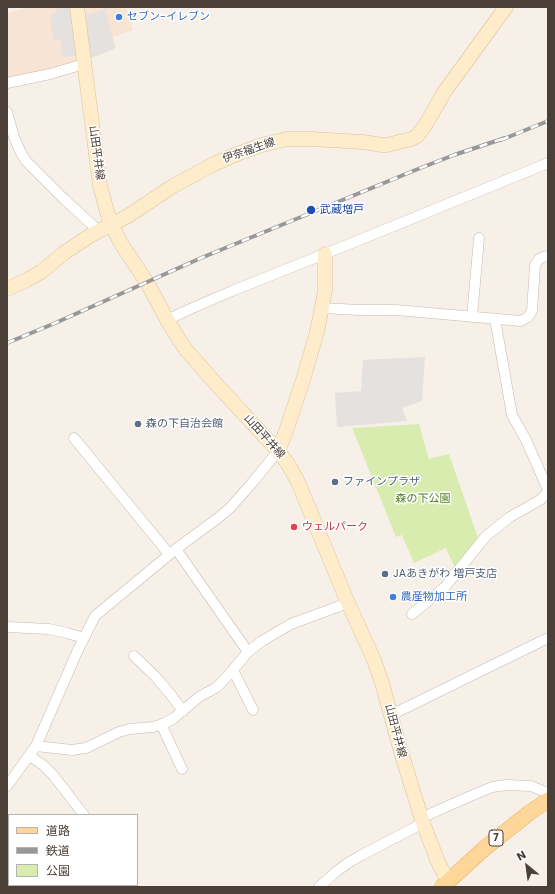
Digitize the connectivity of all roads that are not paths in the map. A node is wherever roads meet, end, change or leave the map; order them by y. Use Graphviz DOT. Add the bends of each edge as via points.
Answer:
graph roads {
  1 [pos="77,7"];
  2 [pos="506,7"];
  3 [pos="84,64"];
  4 [pos="7,83"];
  5 [pos="7,112"];
  6 [pos="548,164"];
  7 [pos="111,224"];
  8 [pos="99,231"];
  9 [pos="479,238"];
  10 [pos="325,254"];
  11 [pos="548,256"];
  12 [pos="7,289"];
  13 [pos="322,308"];
  14 [pos="472,317"];
  15 [pos="495,319"];
  16 [pos="167,320"];
  17 [pos="74,438"];
  18 [pos="278,451"];
  19 [pos="548,491"];
  20 [pos="172,552"];
  21 [pos="348,603"];
  22 [pos="412,614"];
  23 [pos="7,627"];
  24 [pos="84,638"];
  25 [pos="548,638"];
  26 [pos="248,652"];
  27 [pos="134,656"];
  28 [pos="233,670"];
  29 [pos="253,710"];
  30 [pos="183,711"];
  31 [pos="391,715"];
  32 [pos="161,724"];
  33 [pos="36,746"];
  34 [pos="30,756"];
  35 [pos="182,769"];
  36 [pos="7,786"];
  37 [pos="548,793"];
  38 [pos="548,800"];
  39 [pos="83,814"];
  40 [pos="422,821"];
  41 [pos="448,885"];
  42 [pos="319,887"];
  1 -- 3 [label="main road, 山田平井線"];
  2 -- 7 [label="main road, 伊奈福生線" via="445,91 426,124 411,139 388,145 312,139 287,139 262,144 214,164"];
  3 -- 4 [label="street"];
  3 -- 7 [label="main road, 山田平井線" via="100,185"];
  5 -- 8 [label="street" via="14,137 26,161"];
  6 -- 10 [label="street"];
  7 -- 8 [label="main road, 伊奈福生線"];
  7 -- 16 [label="main road, 山田平井線"];
  8 -- 12 [label="main road, 伊奈福生線" via="64,253 41,272"];
  9 -- 14 [label="street"];
  10 -- 13 [label="main road" via="325,291"];
  10 -- 16 [label="street"];
  11 -- 15 [label="street" via="535,265 532,311 528,316 521,321"];
  13 -- 14 [label="street" via="396,310"];
  13 -- 18 [label="main road" via="303,380"];
  14 -- 15 [label="street"];
  15 -- 19 [label="street" via="512,415"];
  16 -- 18 [label="main road, 山田平井線" via="187,351"];
  17 -- 20 [label="street"];
  18 -- 20 [label="street" via="230,508"];
  18 -- 21 [label="main road, 山田平井線" via="298,482"];
  19 -- 22 [label="street" via="540,500 510,517 486,536 444,588"];
  20 -- 24 [label="street" via="94,616"];
  20 -- 26 [label="street"];
  21 -- 26 [label="street" via="291,624"];
  21 -- 31 [label="main road, 山田平井線" via="374,660"];
  23 -- 24 [label="street" via="49,629"];
  24 -- 33 [label="street"];
  25 -- 31 [label="street"];
  26 -- 28 [label="street"];
  27 -- 30 [label="street" via="155,676"];
  28 -- 29 [label="street"];
  28 -- 30 [label="street" via="217,687 198,697"];
  30 -- 32 [label="street"];
  31 -- 40 [label="main road, 山田平井線"];
  32 -- 33 [label="street" via="119,732 86,748 72,750"];
  32 -- 35 [label="street"];
  33 -- 34 [label="street"];
  34 -- 36 [label="street"];
  34 -- 39 [label="street" via="53,775"];
  37 -- 40 [label="street" via="531,786 492,787"];
  38 -- 41 [label="main road, 7" via="484,848"];
  40 -- 41 [label="main road, 山田平井線"];
  40 -- 42 [label="street" via="348,863"];
}
